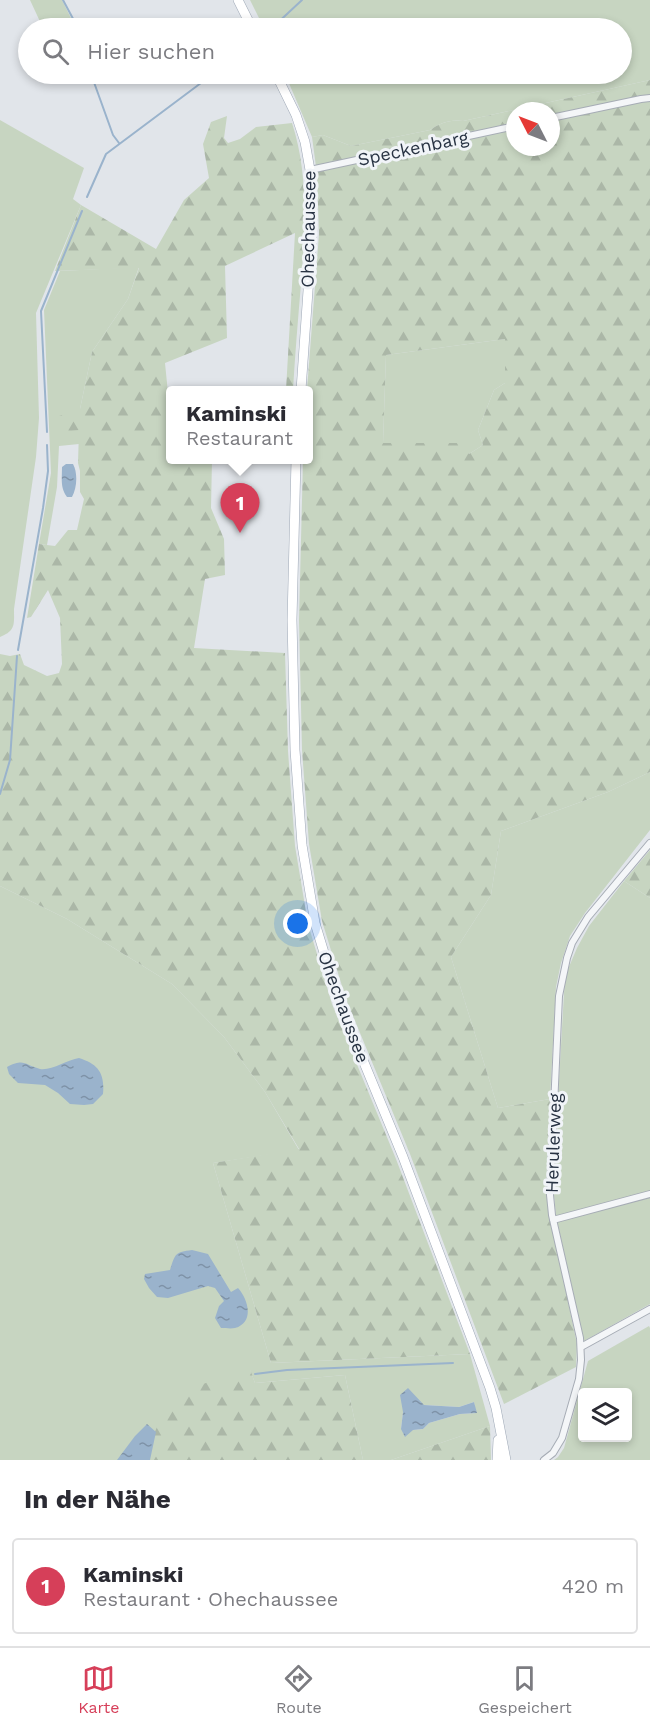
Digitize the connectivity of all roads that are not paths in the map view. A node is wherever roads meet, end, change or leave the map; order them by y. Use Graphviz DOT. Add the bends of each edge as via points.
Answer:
graph roads {
  1 [pos="238,0"];
  2 [pos="247,18"];
  3 [pos="281,84"];
  4 [pos="650,98"];
  5 [pos="560,116"];
  6 [pos="506,128"];
  7 [pos="310,170"];
  8 [pos="301,386"];
  9 [pos="296,464"];
  10 [pos="650,843"];
  11 [pos="650,1194"];
  12 [pos="553,1220"];
  13 [pos="650,1309"];
  14 [pos="581,1347"];
  15 [pos="498,1425"];
  16 [pos="497,1460"];
  17 [pos="506,1460"];
  18 [pos="544,1460"];
  1 -- 2 [label="main road"];
  3 -- 7 [label="main road, Ohechaussee" via="296,115"];
  4 -- 5 [label="street"];
  6 -- 7 [label="street, Speckenbarg"];
  7 -- 8 [label="main road, Ohechaussee" via="312,234"];
  9 -- 15 [label="main road, Ohechaussee" via="292,620 295,750 302,845 315,923 339,1002 403,1157 490,1388"];
  10 -- 12 [label="street, Herulerweg" via="579,931 562,976 550,1180"];
  11 -- 12 [label="street"];
  12 -- 14 [label="street, Herulerweg"];
  13 -- 14 [label="street"];
  14 -- 18 [label="street, Herulerweg" via="579,1379 562,1438"];
  15 -- 16 [label="main road"];
  15 -- 17 [label="main road"];
}
